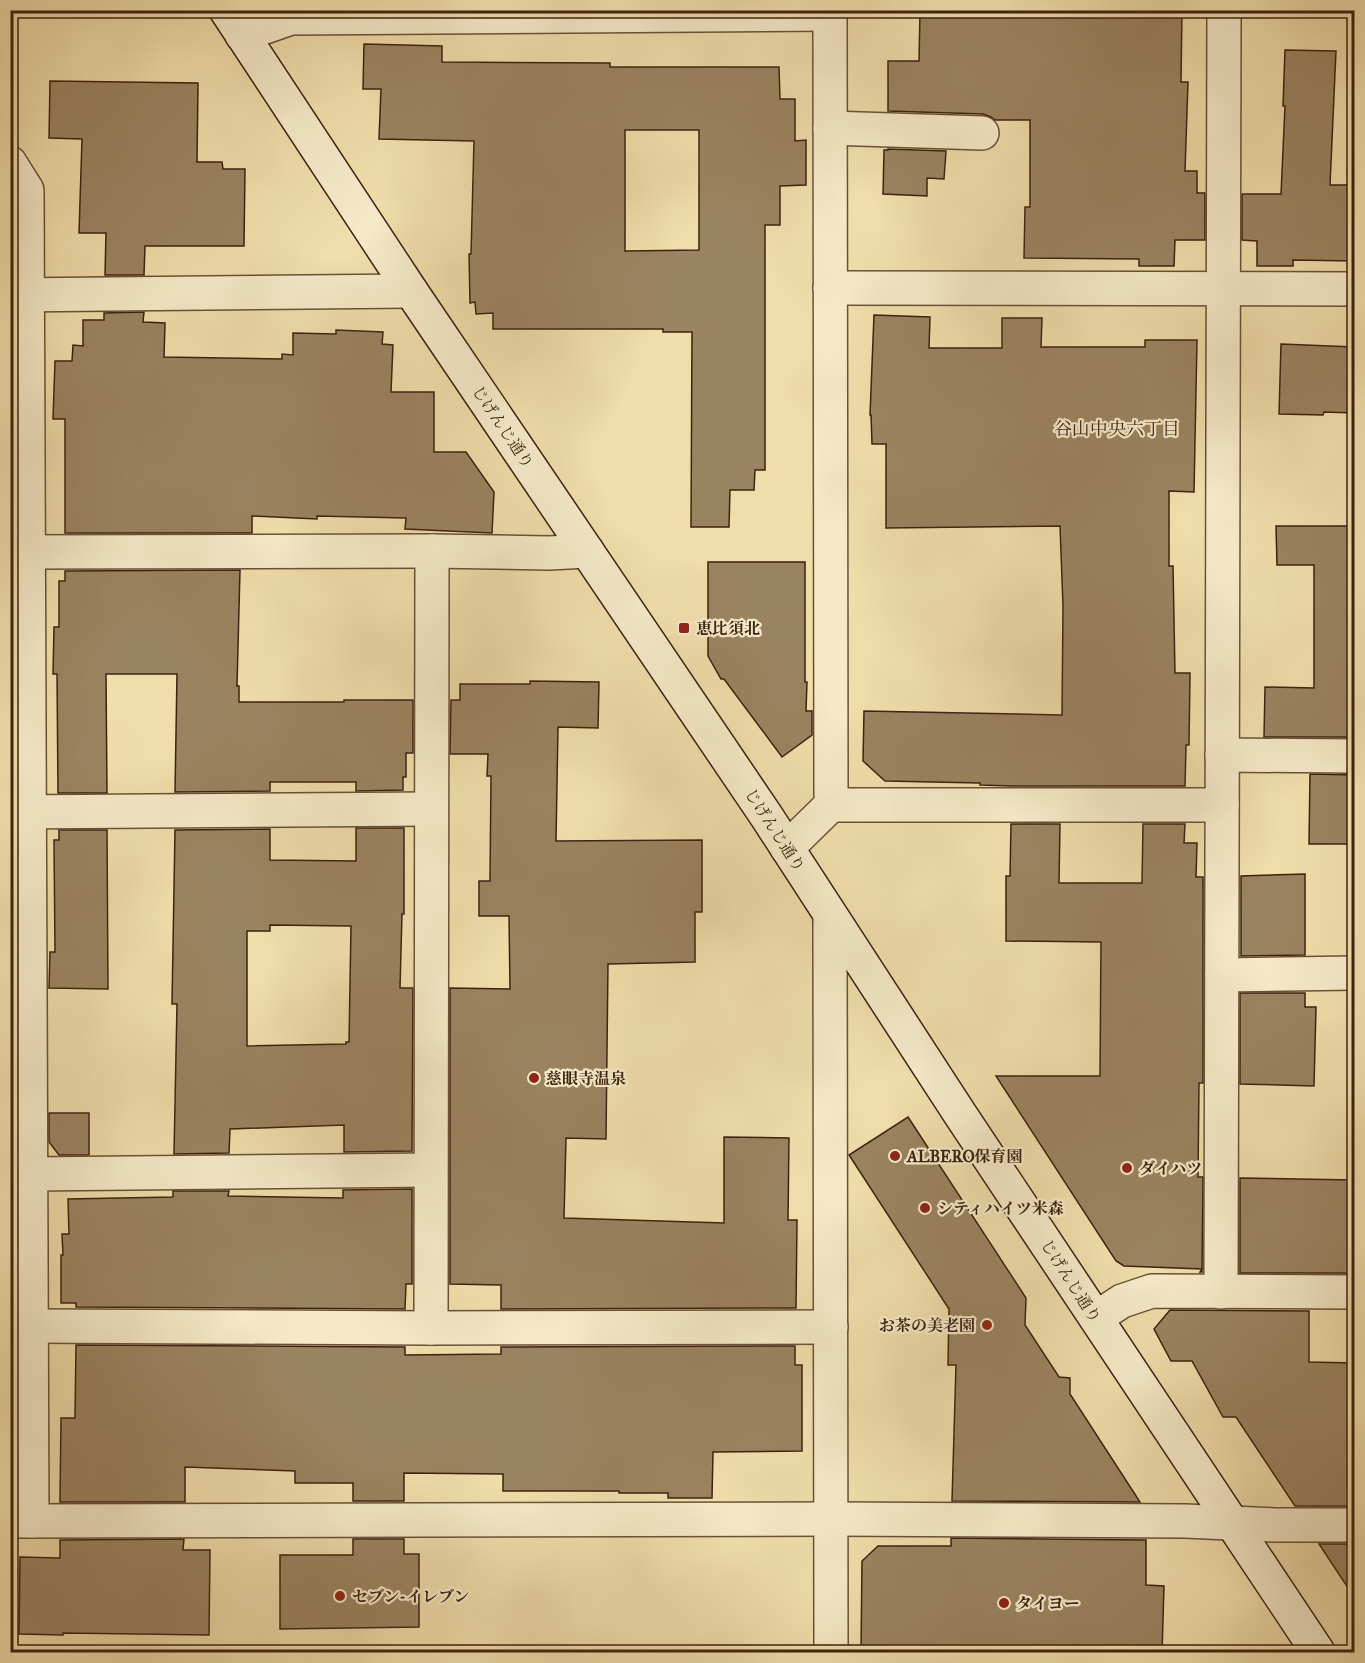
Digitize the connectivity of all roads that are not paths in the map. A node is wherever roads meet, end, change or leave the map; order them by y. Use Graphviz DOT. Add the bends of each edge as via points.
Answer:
graph roads {
  1 [pos="1224,10"];
  2 [pos="830,12"];
  3 [pos="434,14"];
  4 [pos="234,23"];
  5 [pos="830,128"];
  6 [pos="982,133"];
  7 [pos="10,164"];
  8 [pos="830,288"];
  9 [pos="1224,289"];
  10 [pos="1354,289"];
  11 [pos="411,291"];
  12 [pos="19,295"];
  13 [pos="432,551"];
  14 [pos="588,551"];
  15 [pos="20,552"];
  16 [pos="1222,755"];
  17 [pos="1354,756"];
  18 [pos="831,805"];
  19 [pos="1222,805"];
  20 [pos="431,809"];
  21 [pos="20,812"];
  22 [pos="787,848"];
  23 [pos="830,915"];
  24 [pos="1354,973"];
  25 [pos="1222,975"];
  26 [pos="21,1037"];
  27 [pos="430,1170"];
  28 [pos="31,1174"];
  29 [pos="21,1262"];
  30 [pos="1221,1292"];
  31 [pos="1354,1292"];
  32 [pos="1096,1318"];
  33 [pos="32,1326"];
  34 [pos="831,1327"];
  35 [pos="431,1328"];
  36 [pos="831,1520"];
  37 [pos="21,1521"];
  38 [pos="1231,1523"];
  39 [pos="1354,1525"];
  40 [pos="831,1653"];
  41 [pos="1318,1653"];
  1 -- 9 [label="street"];
  2 -- 3 [label="street"];
  2 -- 5 [label="street"];
  3 -- 4 [label="street"];
  4 -- 11 [label="street, じげんじ通り"];
  5 -- 6 [label="street"];
  5 -- 8 [label="street"];
  7 -- 12 [label="street" via="27,190"];
  8 -- 9 [label="street"];
  8 -- 18 [label="street"];
  9 -- 10 [label="street"];
  9 -- 16 [label="street"];
  11 -- 12 [label="street"];
  11 -- 14 [label="street, じげんじ通り"];
  12 -- 15 [label="street"];
  13 -- 14 [label="street"];
  13 -- 15 [label="street"];
  13 -- 20 [label="street"];
  14 -- 22 [label="street, じげんじ通り"];
  15 -- 21 [label="street"];
  16 -- 17 [label="street"];
  16 -- 19 [label="street"];
  18 -- 19 [label="street"];
  18 -- 22 [label="street"];
  19 -- 25 [label="street"];
  20 -- 21 [label="street"];
  20 -- 27 [label="street"];
  21 -- 26 [label="street"];
  22 -- 23 [label="street, じげんじ通り"];
  23 -- 32 [label="street, じげんじ通り"];
  23 -- 34 [label="street"];
  24 -- 25 [label="street"];
  25 -- 30 [label="street"];
  26 -- 28 [label="street"];
  27 -- 28 [label="street"];
  27 -- 35 [label="street"];
  28 -- 29 [label="street"];
  29 -- 33 [label="street"];
  30 -- 31 [label="street"];
  30 -- 32 [label="street" via="1152,1291 1122,1301"];
  32 -- 38 [label="street, じげんじ通り"];
  33 -- 35 [label="street"];
  33 -- 37 [label="street"];
  34 -- 35 [label="street"];
  34 -- 36 [label="street"];
  36 -- 37 [label="street"];
  36 -- 38 [label="street"];
  36 -- 40 [label="street"];
  38 -- 39 [label="street"];
  38 -- 41 [label="street, じげんじ通り"];
}
